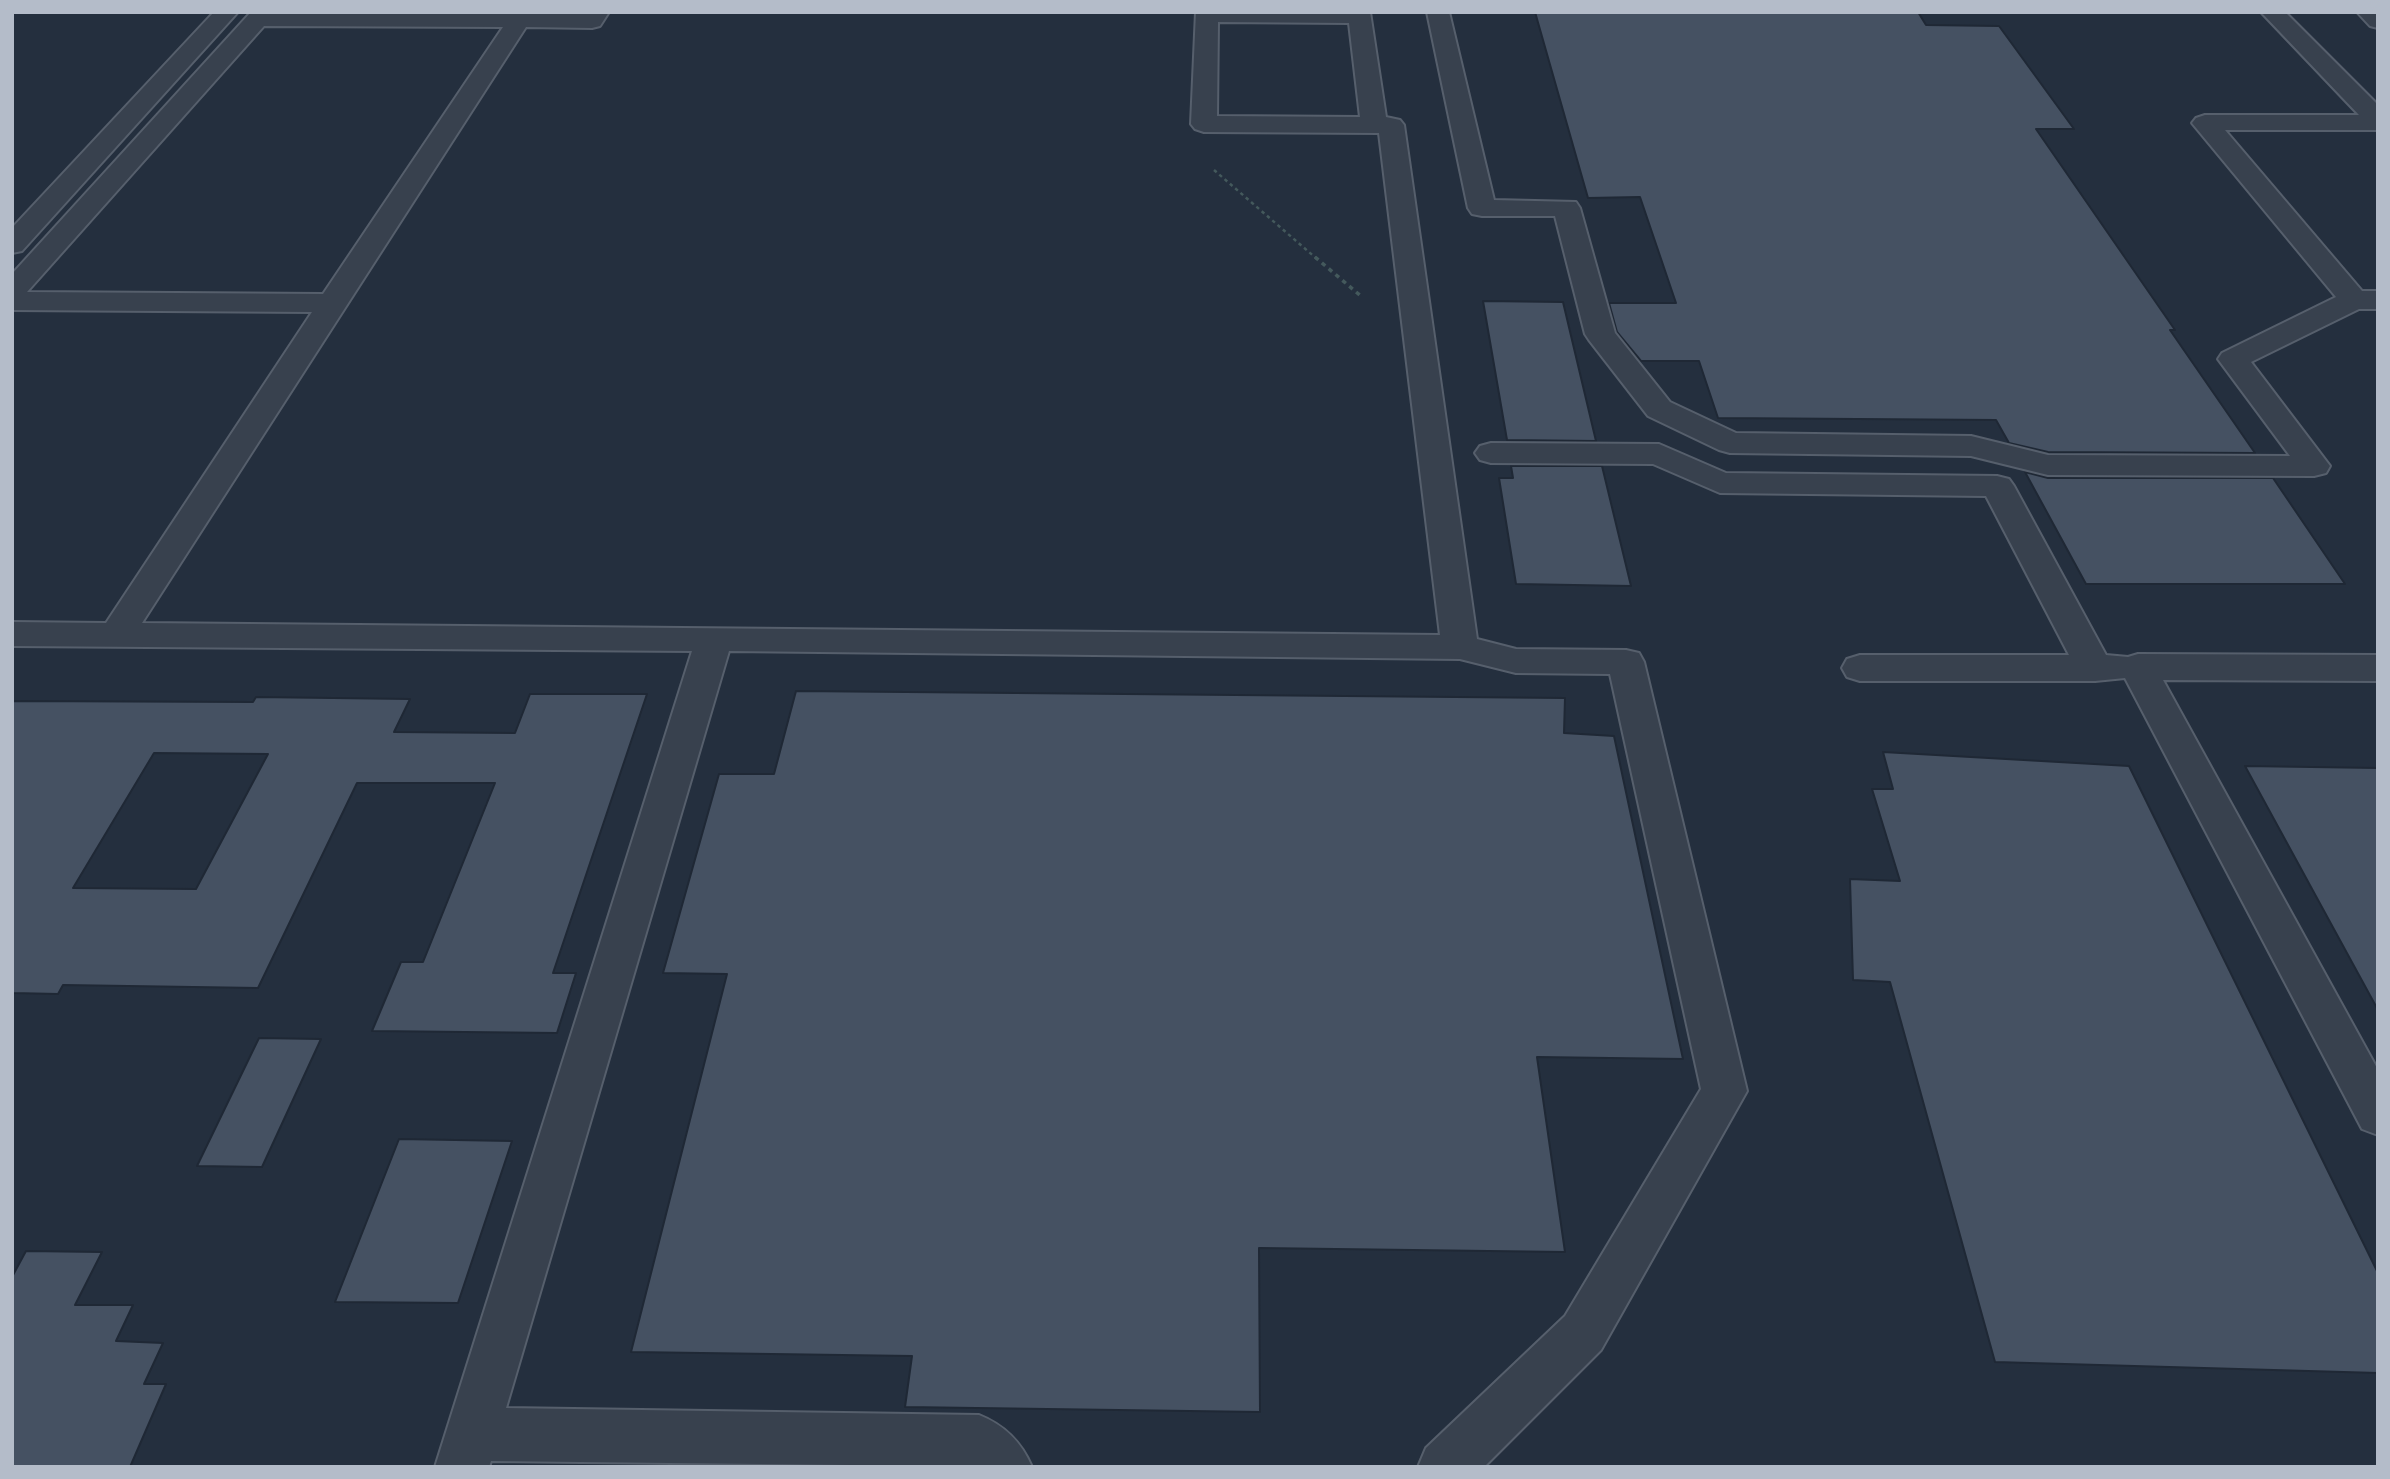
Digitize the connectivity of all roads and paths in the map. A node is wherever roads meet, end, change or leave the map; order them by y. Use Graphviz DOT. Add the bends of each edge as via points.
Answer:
graph roads {
  1 [pos="227,12"];
  2 [pos="598,12"];
  3 [pos="1438,12"];
  4 [pos="2272,12"];
  5 [pos="2368,12"];
  6 [pos="1207,14"];
  7 [pos="1359,14"];
  8 [pos="261,15"];
  9 [pos="519,20"];
  10 [pos="2378,21"];
  11 [pos="2378,121"];
  12 [pos="1217,124"];
  13 [pos="1374,125"];
  14 [pos="12,244"];
  15 [pos="12,292"];
  16 [pos="2366,300"];
  17 [pos="12,301"];
  18 [pos="1366,301"];
  19 [pos="332,303"];
  20 [pos="1491,453"];
  21 [pos="12,634"];
  22 [pos="116,635"];
  23 [pos="714,639"];
  24 [pos="1460,648"];
  25 [pos="2095,667"];
  26 [pos="2138,667"];
  27 [pos="1860,668"];
  28 [pos="2378,668"];
  29 [pos="2378,1115"];
  30 [pos="467,1450"];
  31 [pos="1004,1467"];
  32 [pos="1445,1467"];
  1 -- 14 [label="lane"];
  2 -- 9 [label="lane" via="592,21"];
  3 -- 16 [label="lane" via="1482,208 1566,208 1600,334 1659,408 1730,443 1971,446 2048,465 2314,466 2233,359"];
  4 -- 11 [label="lane"];
  5 -- 10 [label="lane"];
  6 -- 7 [label="lane"];
  6 -- 12 [label="lane" via="1204,124"];
  7 -- 13 [label="lane"];
  8 -- 9 [label="lane"];
  8 -- 15 [label="lane"];
  9 -- 19 [label="lane"];
  11 -- 16 [label="lane" via="2205,123"];
  12 -- 13 [label="lane"];
  12 -- 18 [label="path" via="1214,171"];
  13 -- 24 [label="lane" via="1391,125"];
  17 -- 19 [label="lane"];
  19 -- 22 [label="lane"];
  20 -- 25 [label="lane" via="1659,454 1720,483 1997,486"];
  21 -- 22 [label="lane"];
  22 -- 23 [label="lane"];
  23 -- 24 [label="lane"];
  23 -- 30 [label="lane"];
  24 -- 32 [label="lane" via="1516,661 1626,662 1724,1091 1583,1333"];
  25 -- 26 [label="lane"];
  25 -- 27 [label="lane"];
  26 -- 28 [label="lane"];
  26 -- 29 [label="lane"];
  30 -- 31 [label="lane" via="979,1441"];
}
